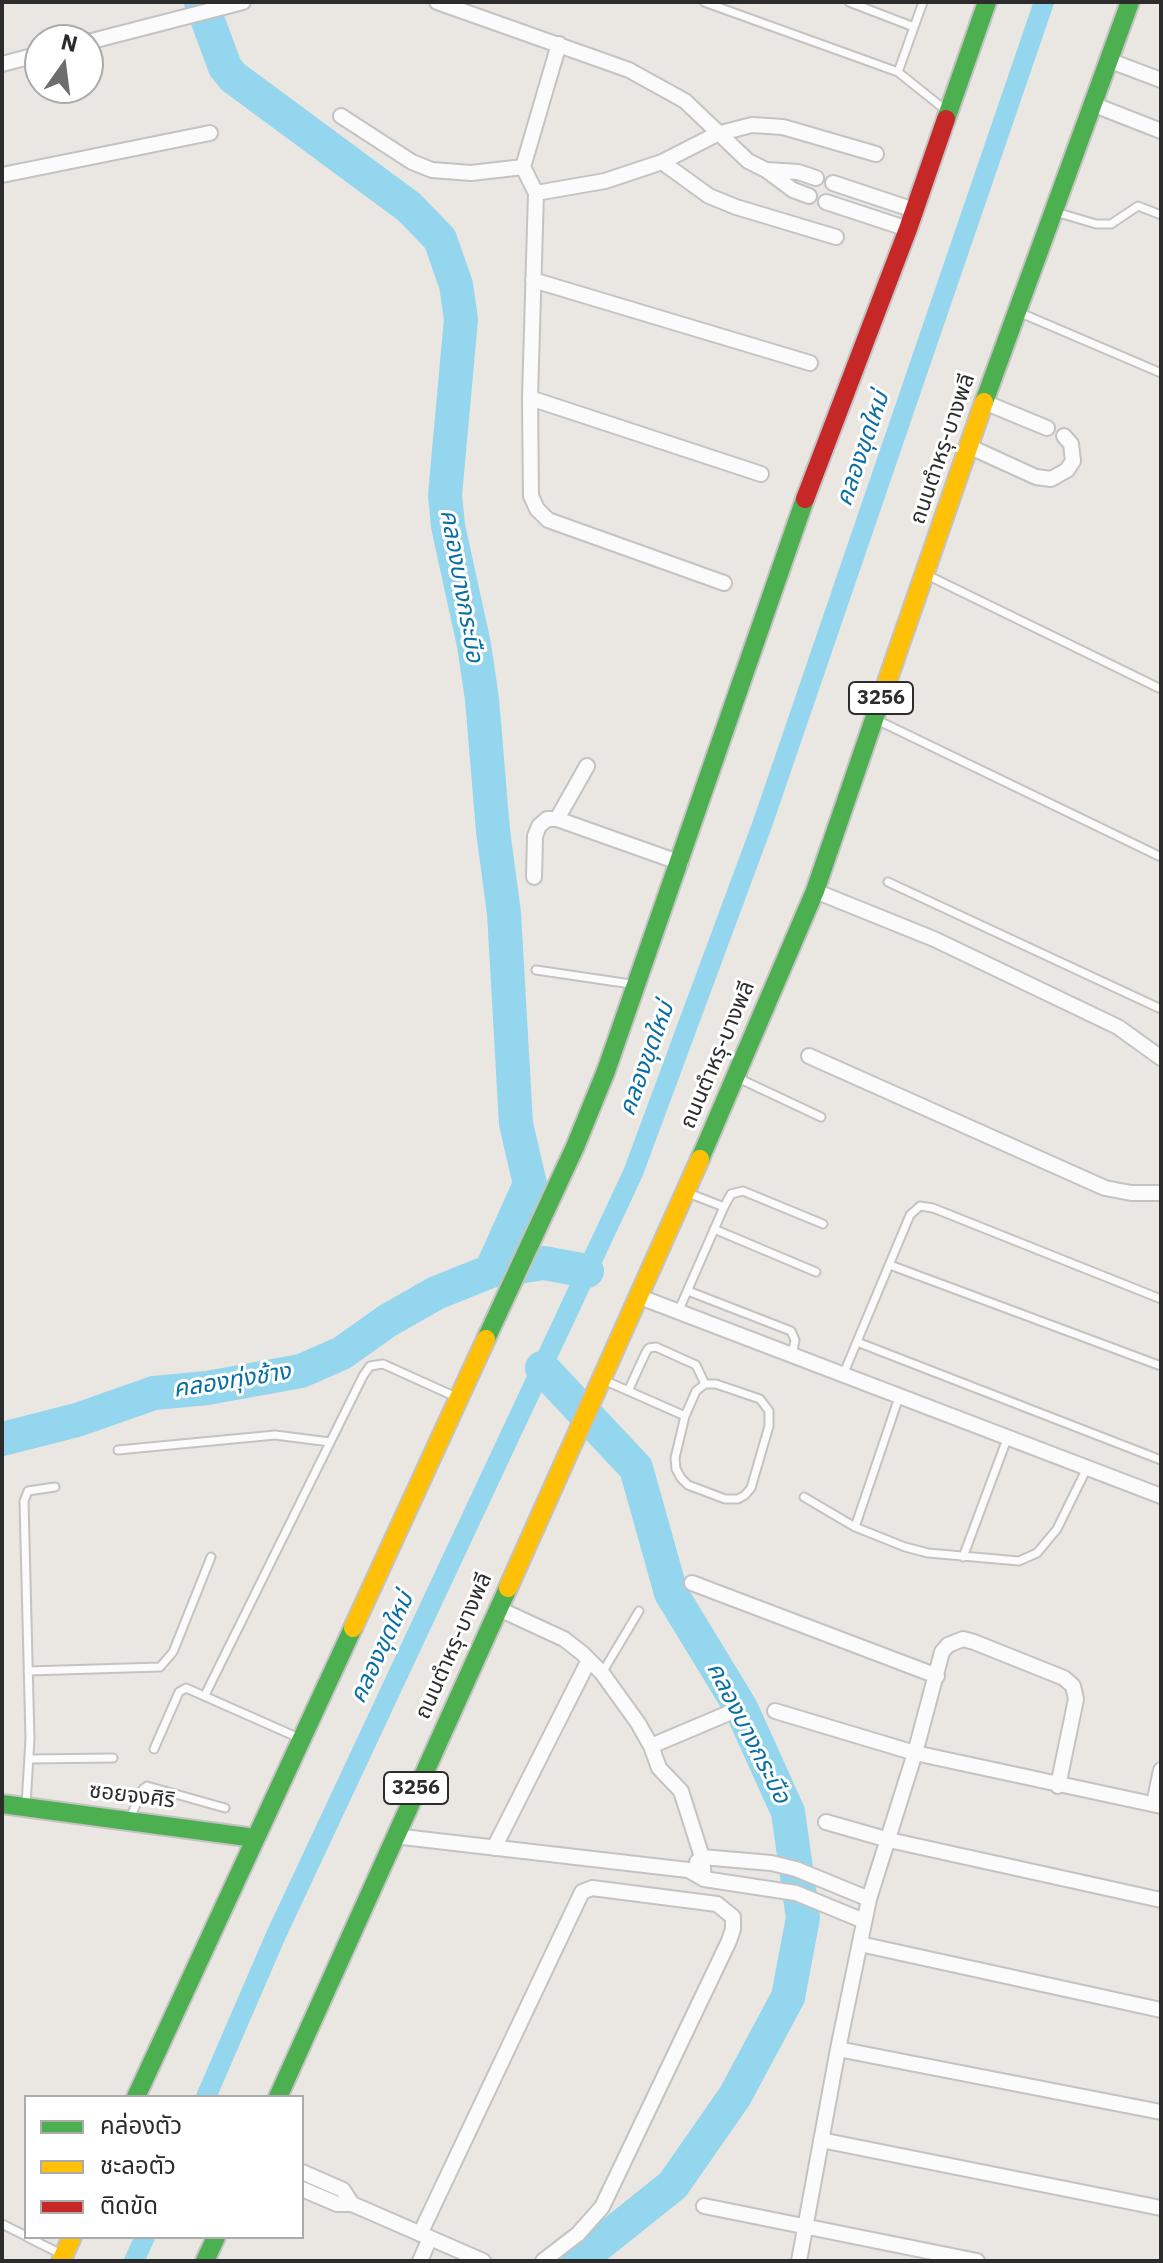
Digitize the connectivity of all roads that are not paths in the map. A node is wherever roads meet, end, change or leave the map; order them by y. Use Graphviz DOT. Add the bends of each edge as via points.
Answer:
graph roads {
  1 [pos="243,2"];
  2 [pos="437,2"];
  3 [pos="704,2"];
  4 [pos="849,2"];
  5 [pos="923,2"];
  6 [pos="987,2"];
  7 [pos="1130,2"];
  8 [pos="716,4"];
  9 [pos="914,27"];
  10 [pos="104,38"];
  11 [pos="559,44"];
  12 [pos="24,58"];
  13 [pos="1108,60"];
  14 [pos="2,64"];
  15 [pos="898,72"];
  16 [pos="1161,80"];
  17 [pos="1092,104"];
  18 [pos="948,112"];
  19 [pos="341,116"];
  20 [pos="1161,131"];
  21 [pos="210,133"];
  22 [pos="717,134"];
  23 [pos="876,154"];
  24 [pos="662,162"];
  25 [pos="523,167"];
  26 [pos="766,170"];
  27 [pos="2,175"];
  28 [pos="816,178"];
  29 [pos="833,183"];
  30 [pos="536,193"];
  31 [pos="809,196"];
  32 [pos="826,202"];
  33 [pos="914,210"];
  34 [pos="1053,211"];
  35 [pos="1161,215"];
  36 [pos="908,229"];
  37 [pos="836,237"];
  38 [pos="533,280"];
  39 [pos="1017,312"];
  40 [pos="810,363"];
  41 [pos="1161,373"];
  42 [pos="530,398"];
  43 [pos="984,402"];
  44 [pos="1047,428"];
  45 [pos="1064,436"];
  46 [pos="968,446"];
  47 [pos="761,474"];
  48 [pos="925,574"];
  49 [pos="724,583"];
  50 [pos="1161,689"];
  51 [pos="874,719"];
  52 [pos="587,766"];
  53 [pos="557,819"];
  54 [pos="1161,857"];
  55 [pos="681,863"];
  56 [pos="534,877"];
  57 [pos="888,882"];
  58 [pos="815,891"];
  59 [pos="536,970"];
  60 [pos="637,985"];
  61 [pos="1161,1009"];
  62 [pos="809,1056"];
  63 [pos="1161,1058"];
  64 [pos="734,1076"];
  65 [pos="821,1117"];
  66 [pos="686,1192"];
  67 [pos="1161,1193"];
  68 [pos="724,1207"];
  69 [pos="823,1224"];
  70 [pos="714,1229"];
  71 [pos="890,1265"];
  72 [pos="816,1272"];
  73 [pos="688,1291"];
  74 [pos="640,1297"];
  75 [pos="1161,1299"];
  76 [pos="678,1312"];
  77 [pos="857,1342"];
  78 [pos="792,1356"];
  79 [pos="1161,1366"];
  80 [pos="843,1375"];
  81 [pos="602,1381"];
  82 [pos="705,1384"];
  83 [pos="628,1391"];
  84 [pos="899,1397"];
  85 [pos="459,1399"];
  86 [pos="685,1416"];
  87 [pos="1007,1439"];
  88 [pos="330,1442"];
  89 [pos="118,1450"];
  90 [pos="1161,1460"];
  91 [pos="1087,1468"];
  92 [pos="55,1487"];
  93 [pos="1161,1496"];
  94 [pos="804,1497"];
  95 [pos="855,1527"];
  96 [pos="211,1557"];
  97 [pos="963,1557"];
  98 [pos="692,1583"];
  99 [pos="497,1608"];
  100 [pos="639,1611"];
  101 [pos="589,1660"];
  102 [pos="28,1671"];
  103 [pos="602,1673"];
  104 [pos="937,1676"];
  105 [pos="205,1695"];
  106 [pos="775,1711"];
  107 [pos="729,1713"];
  108 [pos="301,1739"];
  109 [pos="651,1746"];
  110 [pos="154,1749"];
  111 [pos="915,1753"];
  112 [pos="113,1758"];
  113 [pos="29,1759"];
  114 [pos="1161,1770"];
  115 [pos="1058,1786"];
  116 [pos="2,1804"];
  117 [pos="1158,1805"];
  118 [pos="26,1807"];
  119 [pos="225,1808"];
  120 [pos="129,1820"];
  121 [pos="826,1822"];
  122 [pos="394,1836"];
  123 [pos="255,1838"];
  124 [pos="889,1840"];
  125 [pos="494,1848"];
  126 [pos="702,1857"];
  127 [pos="688,1870"];
  128 [pos="704,1879"];
  129 [pos="869,1899"];
  130 [pos="1161,1900"];
  131 [pos="864,1921"];
  132 [pos="860,1944"];
  133 [pos="1161,2010"];
  134 [pos="838,2049"];
  135 [pos="137,2095"];
  136 [pos="279,2095"];
  137 [pos="1161,2112"];
  138 [pos="821,2140"];
  139 [pos="304,2173"];
  140 [pos="304,2190"];
  141 [pos="352,2204"];
  142 [pos="704,2206"];
  143 [pos="1161,2208"];
  144 [pos="2,2224"];
  145 [pos="806,2225"];
  146 [pos="24,2235"];
  147 [pos="425,2236"];
  148 [pos="30,2239"];
  149 [pos="71,2239"];
  150 [pos="215,2239"];
  151 [pos="62,2258"];
  152 [pos="205,2261"];
  153 [pos="420,2261"];
  154 [pos="483,2261"];
  155 [pos="543,2261"];
  156 [pos="799,2261"];
  157 [pos="977,2261"];
  1 -- 10 [label="street"];
  2 -- 11 [label="street"];
  3 -- 8 [label="lane"];
  4 -- 9 [label="lane"];
  5 -- 9 [label="lane"];
  6 -- 18 [label="main road"];
  7 -- 13 [label="main road, ถนนตำหรุ-บางพลี / 3256"];
  8 -- 15 [label="lane"];
  9 -- 15 [label="lane"];
  11 -- 22 [label="street" via="629,70 685,101"];
  11 -- 25 [label="street"];
  12 -- 14 [label="street"];
  13 -- 16 [label="street"];
  13 -- 17 [label="main road, ถนนตำหรุ-บางพลี / 3256"];
  15 -- 18 [label="lane"];
  17 -- 20 [label="street"];
  17 -- 34 [label="main road, ถนนตำหรุ-บางพลี / 3256"];
  18 -- 33 [label="main road"];
  19 -- 25 [label="street" via="432,170 471,173"];
  21 -- 27 [label="street"];
  22 -- 23 [label="street" via="752,125 783,127"];
  22 -- 24 [label="street"];
  22 -- 26 [label="street"];
  24 -- 30 [label="street" via="605,181"];
  24 -- 37 [label="street" via="709,196"];
  25 -- 30 [label="street"];
  26 -- 28 [label="street"];
  26 -- 31 [label="street"];
  29 -- 33 [label="street"];
  30 -- 38 [label="street"];
  32 -- 36 [label="street"];
  33 -- 36 [label="main road"];
  34 -- 35 [label="lane" via="1096,224 1111,224 1138,206"];
  34 -- 39 [label="main road, ถนนตำหรุ-บางพลี / 3256"];
  36 -- 55 [label="main road" via="820,456"];
  38 -- 40 [label="street"];
  38 -- 42 [label="street"];
  39 -- 41 [label="lane"];
  39 -- 43 [label="main road, ถนนตำหรุ-บางพลี / 3256"];
  42 -- 47 [label="street"];
  42 -- 49 [label="street" via="531,496 548,520"];
  43 -- 44 [label="street"];
  43 -- 46 [label="main road, ถนนตำหรุ-บางพลี / 3256"];
  45 -- 46 [label="street" via="1073,461 1051,479"];
  46 -- 48 [label="main road, ถนนตำหรุ-บางพลี / 3256"];
  48 -- 50 [label="lane"];
  48 -- 51 [label="main road, ถนนตำหรุ-บางพลี / 3256"];
  51 -- 54 [label="lane"];
  51 -- 58 [label="main road, ถนนตำหรุ-บางพลี / 3256"];
  52 -- 53 [label="street"];
  53 -- 55 [label="street"];
  53 -- 56 [label="street" via="547,819 535,836"];
  55 -- 60 [label="main road"];
  57 -- 61 [label="lane"];
  58 -- 63 [label="street" via="934,939 1104,1020"];
  58 -- 64 [label="main road, ถนนตำหรุ-บางพลี / 3256"];
  59 -- 60 [label="lane"];
  60 -- 85 [label="main road" via="550,1202"];
  62 -- 67 [label="street" via="1105,1188"];
  64 -- 65 [label="lane"];
  64 -- 66 [label="main road, ถนนตำหรุ-บางพลี / 3256"];
  66 -- 68 [label="lane"];
  66 -- 74 [label="main road, ถนนตำหรุ-บางพลี / 3256"];
  68 -- 69 [label="lane" via="731,1194 743,1191"];
  68 -- 70 [label="lane"];
  70 -- 72 [label="lane"];
  70 -- 73 [label="lane"];
  71 -- 75 [label="lane" via="910,1215 920,1206"];
  71 -- 77 [label="lane"];
  71 -- 79 [label="lane"];
  73 -- 76 [label="lane"];
  73 -- 78 [label="lane" via="791,1331"];
  74 -- 76 [label="street"];
  74 -- 81 [label="main road, ถนนตำหรุ-บางพลี / 3256"];
  76 -- 78 [label="street"];
  77 -- 80 [label="lane"];
  77 -- 90 [label="lane"];
  78 -- 80 [label="street"];
  80 -- 84 [label="street"];
  81 -- 83 [label="lane"];
  81 -- 99 [label="main road, ถนนตำหรุ-บางพลี / 3256"];
  82 -- 83 [label="lane" via="696,1365 656,1347 646,1352"];
  82 -- 86 [label="lane"];
  82 -- 86 [label="lane" via="760,1399 769,1411 763,1450 745,1495 725,1499 681,1478 675,1458"];
  83 -- 86 [label="lane"];
  84 -- 87 [label="street"];
  84 -- 95 [label="lane"];
  85 -- 88 [label="lane" via="383,1364 370,1366"];
  85 -- 108 [label="main road"];
  87 -- 91 [label="street"];
  87 -- 97 [label="lane"];
  88 -- 89 [label="lane" via="263,1435"];
  88 -- 105 [label="lane"];
  91 -- 93 [label="street"];
  91 -- 97 [label="lane" via="1057,1529 1037,1553 1019,1561"];
  92 -- 102 [label="lane" via="28,1491 24,1501"];
  94 -- 95 [label="lane"];
  95 -- 97 [label="lane" via="905,1547"];
  96 -- 102 [label="lane" via="173,1652 160,1667"];
  98 -- 104 [label="street"];
  99 -- 101 [label="street" via="564,1639"];
  99 -- 122 [label="main road, ถนนตำหรุ-บางพลี / 3256"];
  100 -- 103 [label="lane"];
  101 -- 103 [label="street"];
  101 -- 125 [label="street"];
  102 -- 113 [label="lane"];
  103 -- 109 [label="street"];
  104 -- 111 [label="street"];
  104 -- 115 [label="street" via="942,1652 963,1639 1073,1686 1076,1699"];
  105 -- 108 [label="lane"];
  105 -- 110 [label="lane" via="186,1688 179,1692"];
  106 -- 111 [label="street"];
  107 -- 109 [label="street"];
  108 -- 123 [label="main road"];
  109 -- 126 [label="street" via="659,1768 681,1791"];
  111 -- 115 [label="street"];
  111 -- 124 [label="street"];
  112 -- 113 [label="lane"];
  113 -- 118 [label="lane"];
  114 -- 117 [label="street"];
  115 -- 117 [label="street"];
  116 -- 118 [label="main road, ซอยจงศิริ"];
  118 -- 120 [label="main road, ซอยจงศิริ"];
  119 -- 120 [label="lane" via="147,1786"];
  120 -- 123 [label="main road, ซอยจงศิริ"];
  121 -- 124 [label="street"];
  122 -- 125 [label="street"];
  122 -- 136 [label="main road, ถนนตำหรุ-บางพลี / 3256"];
  123 -- 135 [label="main road"];
  124 -- 129 [label="street"];
  124 -- 130 [label="street"];
  125 -- 127 [label="street"];
  126 -- 127 [label="street"];
  126 -- 128 [label="street"];
  126 -- 129 [label="street" via="796,1869"];
  127 -- 128 [label="street"];
  128 -- 131 [label="street" via="796,1893"];
  129 -- 131 [label="street"];
  131 -- 132 [label="street"];
  132 -- 133 [label="street"];
  132 -- 134 [label="street"];
  134 -- 137 [label="street"];
  134 -- 138 [label="street"];
  138 -- 143 [label="street"];
  138 -- 145 [label="street"];
  139 -- 141 [label="street" via="343,2190"];
  140 -- 141 [label="street" via="337,2204"];
  141 -- 147 [label="street"];
  142 -- 145 [label="street"];
  144 -- 146 [label="lane"];
  145 -- 156 [label="street"];
  145 -- 157 [label="street"];
  147 -- 153 [label="street"];
  147 -- 154 [label="street"];
  147 -- 155 [label="street" via="582,1892 592,1888 717,1904 733,1917 729,1941 602,2207"];
  148 -- 151 [label="lane"];
  149 -- 151 [label="main road"];
  150 -- 152 [label="main road"];
}
